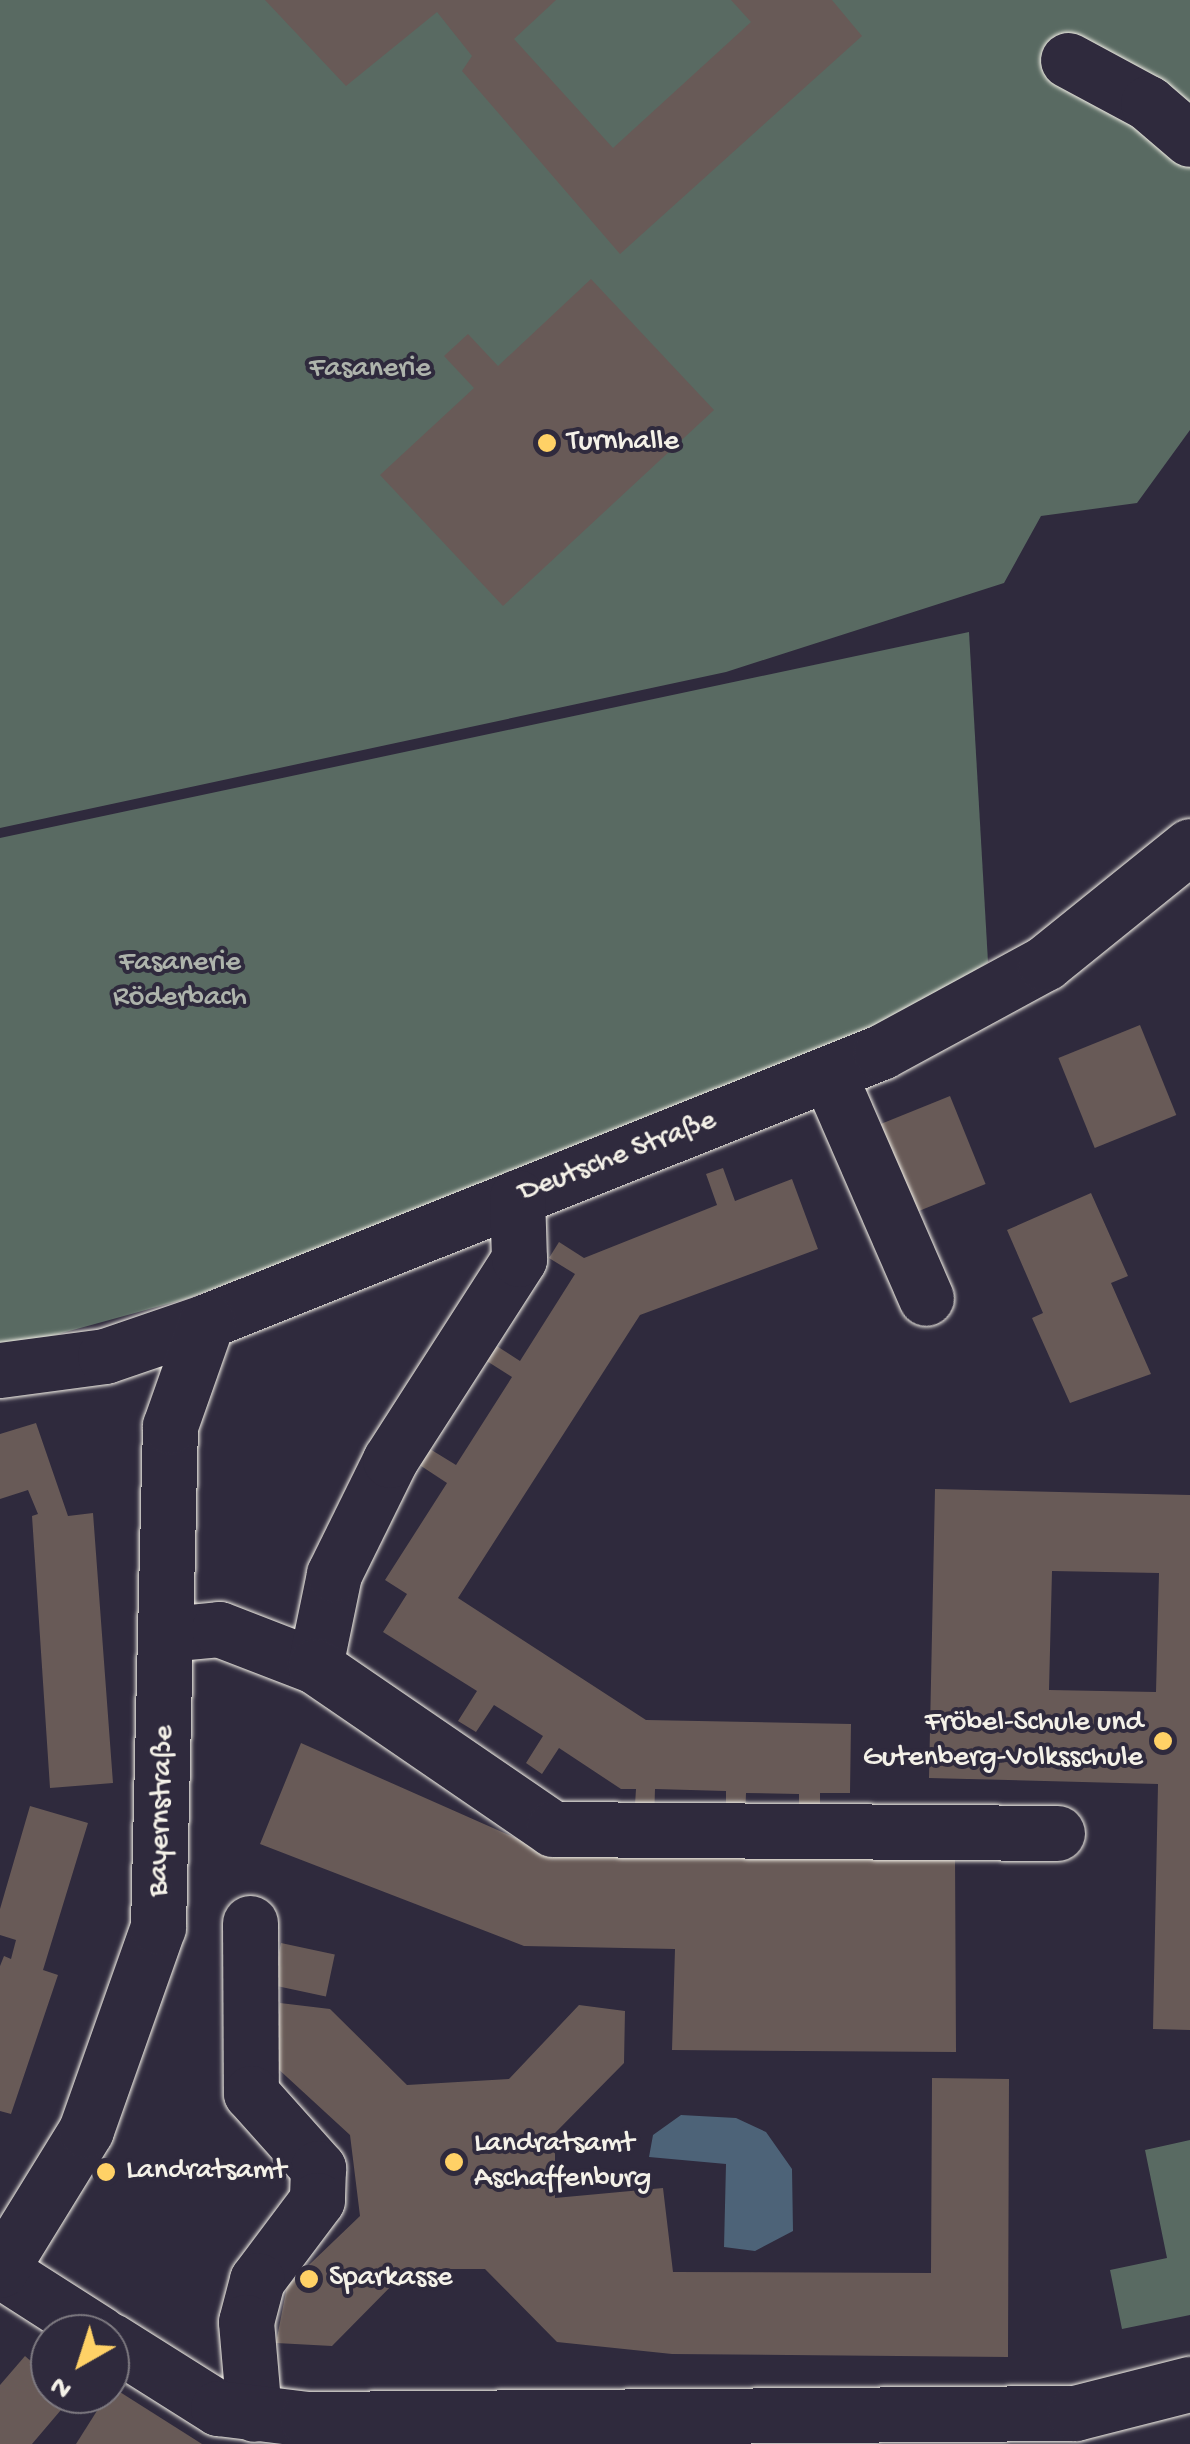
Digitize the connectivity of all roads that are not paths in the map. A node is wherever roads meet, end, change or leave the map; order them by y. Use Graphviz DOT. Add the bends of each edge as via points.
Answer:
graph roads {
  1 [pos="1068,60"];
  2 [pos="1190,139"];
  3 [pos="1190,846"];
  4 [pos="829,1075"];
  5 [pos="517,1198"];
  6 [pos="926,1298"];
  7 [pos="207,1320"];
  8 [pos="0,1370"];
  9 [pos="168,1634"];
  10 [pos="315,1666"];
  11 [pos="1057,1833"];
  12 [pos="250,1924"];
  13 [pos="0,2270"];
  14 [pos="69,2314"];
  15 [pos="130,2353"];
  16 [pos="1190,2384"];
  17 [pos="254,2414"];
  18 [pos="307,2432"];
  19 [pos="877,2432"];
  1 -- 2 [label="street" via="1148,103"];
  3 -- 4 [label="street, Deutsche Straße" via="1045,963"];
  4 -- 5 [label="street, Deutsche Straße"];
  4 -- 6 [label="street"];
  5 -- 7 [label="street, Deutsche Straße"];
  5 -- 10 [label="street" via="519,1259 390,1460 334,1574"];
  7 -- 8 [label="street, Deutsche Straße" via="104,1356"];
  7 -- 9 [label="street, Bayernstraße" via="170,1426"];
  9 -- 10 [label="street" via="219,1628"];
  9 -- 13 [label="street, Bayernstraße" via="158,1927 86,2130"];
  10 -- 11 [label="street" via="553,1829"];
  12 -- 17 [label="street" via="251,2093 318,2168 317,2200 256,2280 246,2322"];
  13 -- 14 [label="street"];
  15 -- 17 [label="street" via="218,2408"];
  16 -- 19 [label="street" via="1075,2413"];
  17 -- 18 [label="street"];
  18 -- 19 [label="street"];
}
